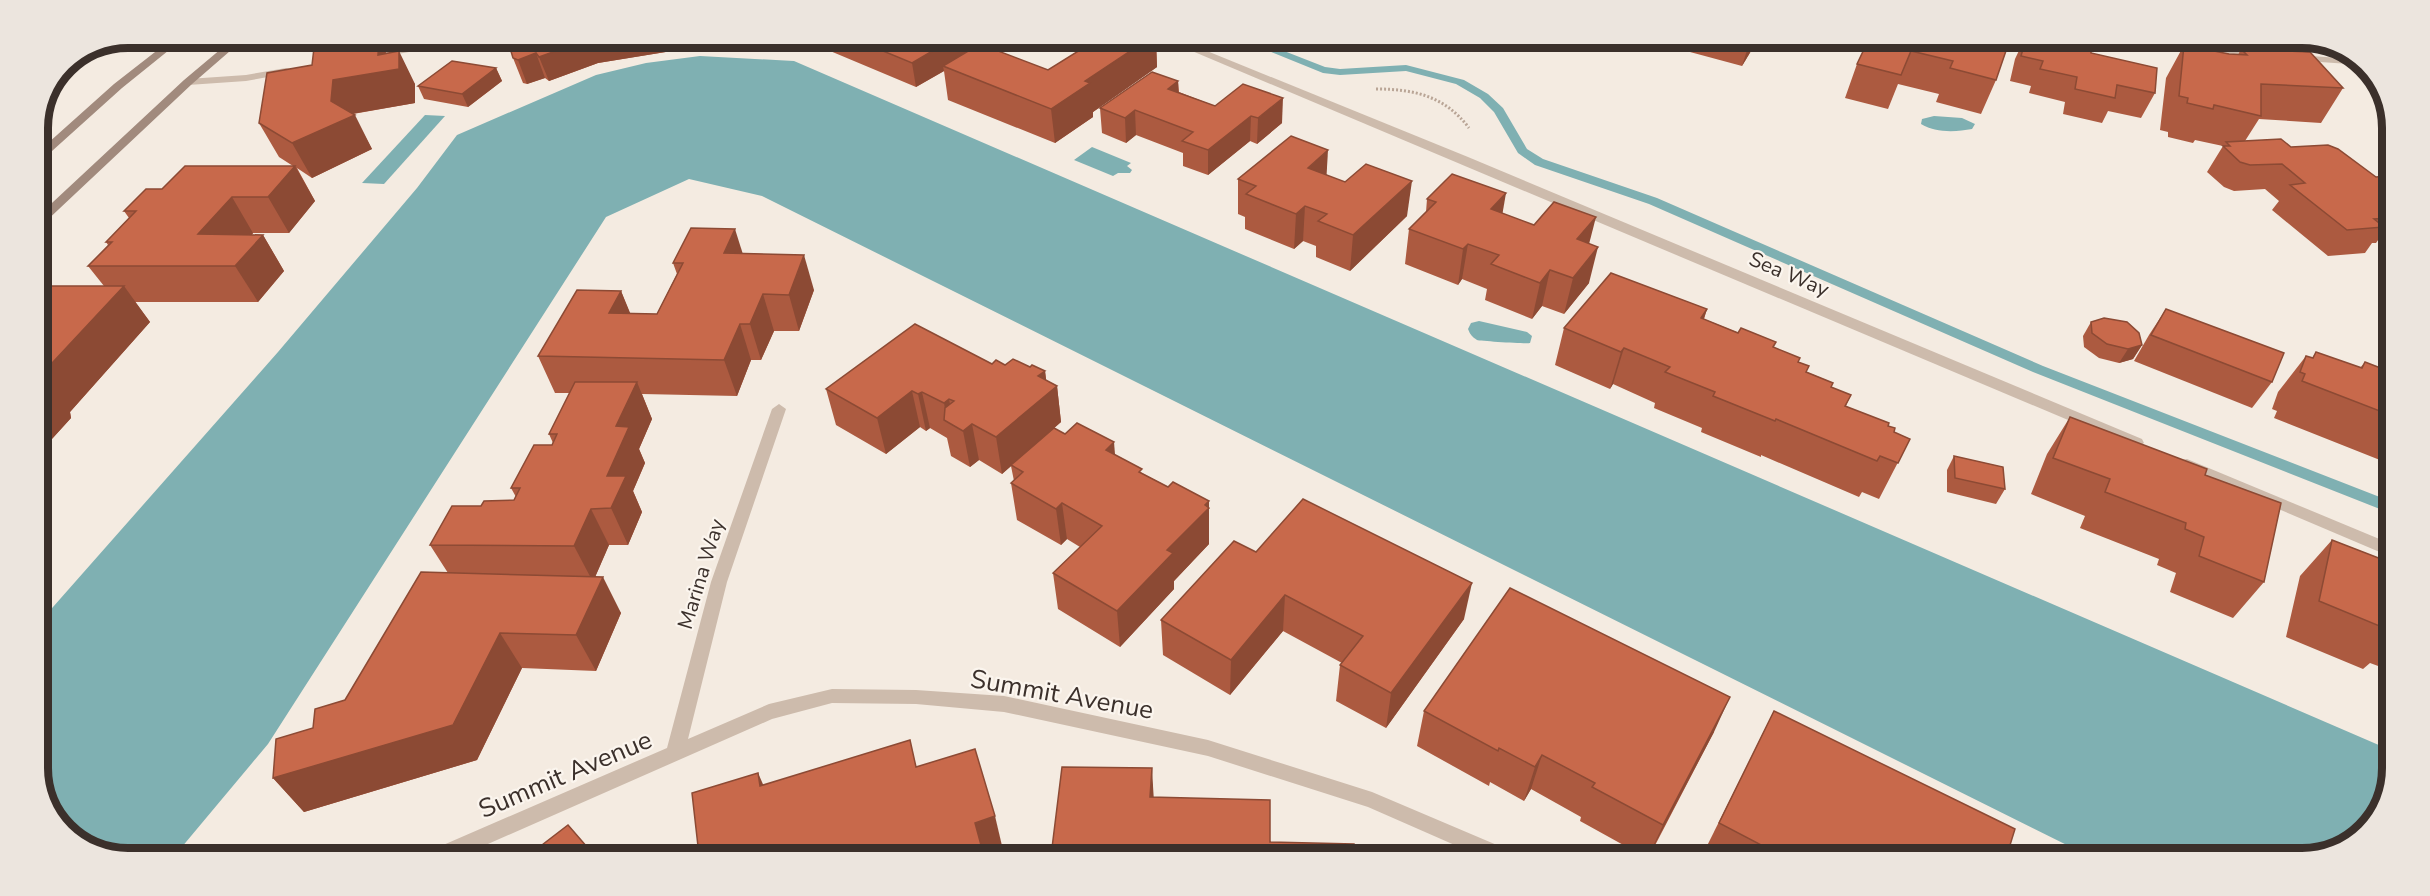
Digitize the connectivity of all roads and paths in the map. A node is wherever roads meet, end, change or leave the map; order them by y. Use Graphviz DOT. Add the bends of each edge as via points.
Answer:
graph roads {
  1 [pos="166,48"];
  2 [pos="228,48"];
  3 [pos="416,48"];
  4 [pos="1193,48"];
  5 [pos="2184,48"];
  6 [pos="371,56"];
  7 [pos="2347,62"];
  8 [pos="303,68"];
  9 [pos="188,82"];
  10 [pos="48,149"];
  11 [pos="48,213"];
  12 [pos="780,408"];
  13 [pos="2147,448"];
  14 [pos="2169,457"];
  15 [pos="2382,547"];
  16 [pos="675,754"];
  17 [pos="457,848"];
  18 [pos="1483,848"];
  1 -- 10 [label="main road"];
  2 -- 9 [label="main road"];
  3 -- 6 [label="street"];
  4 -- 13 [label="street, Sea Way"];
  5 -- 7 [label="street"];
  8 -- 9 [label="street" via="246,78"];
  9 -- 11 [label="main road"];
  12 -- 16 [label="street, Marina Way" via="719,582"];
  14 -- 15 [label="street"];
  16 -- 17 [label="street, Summit Avenue"];
  16 -- 18 [label="street, Summit Avenue" via="769,712 832,696 916,696 1004,704 1208,748 1372,800"];
}
